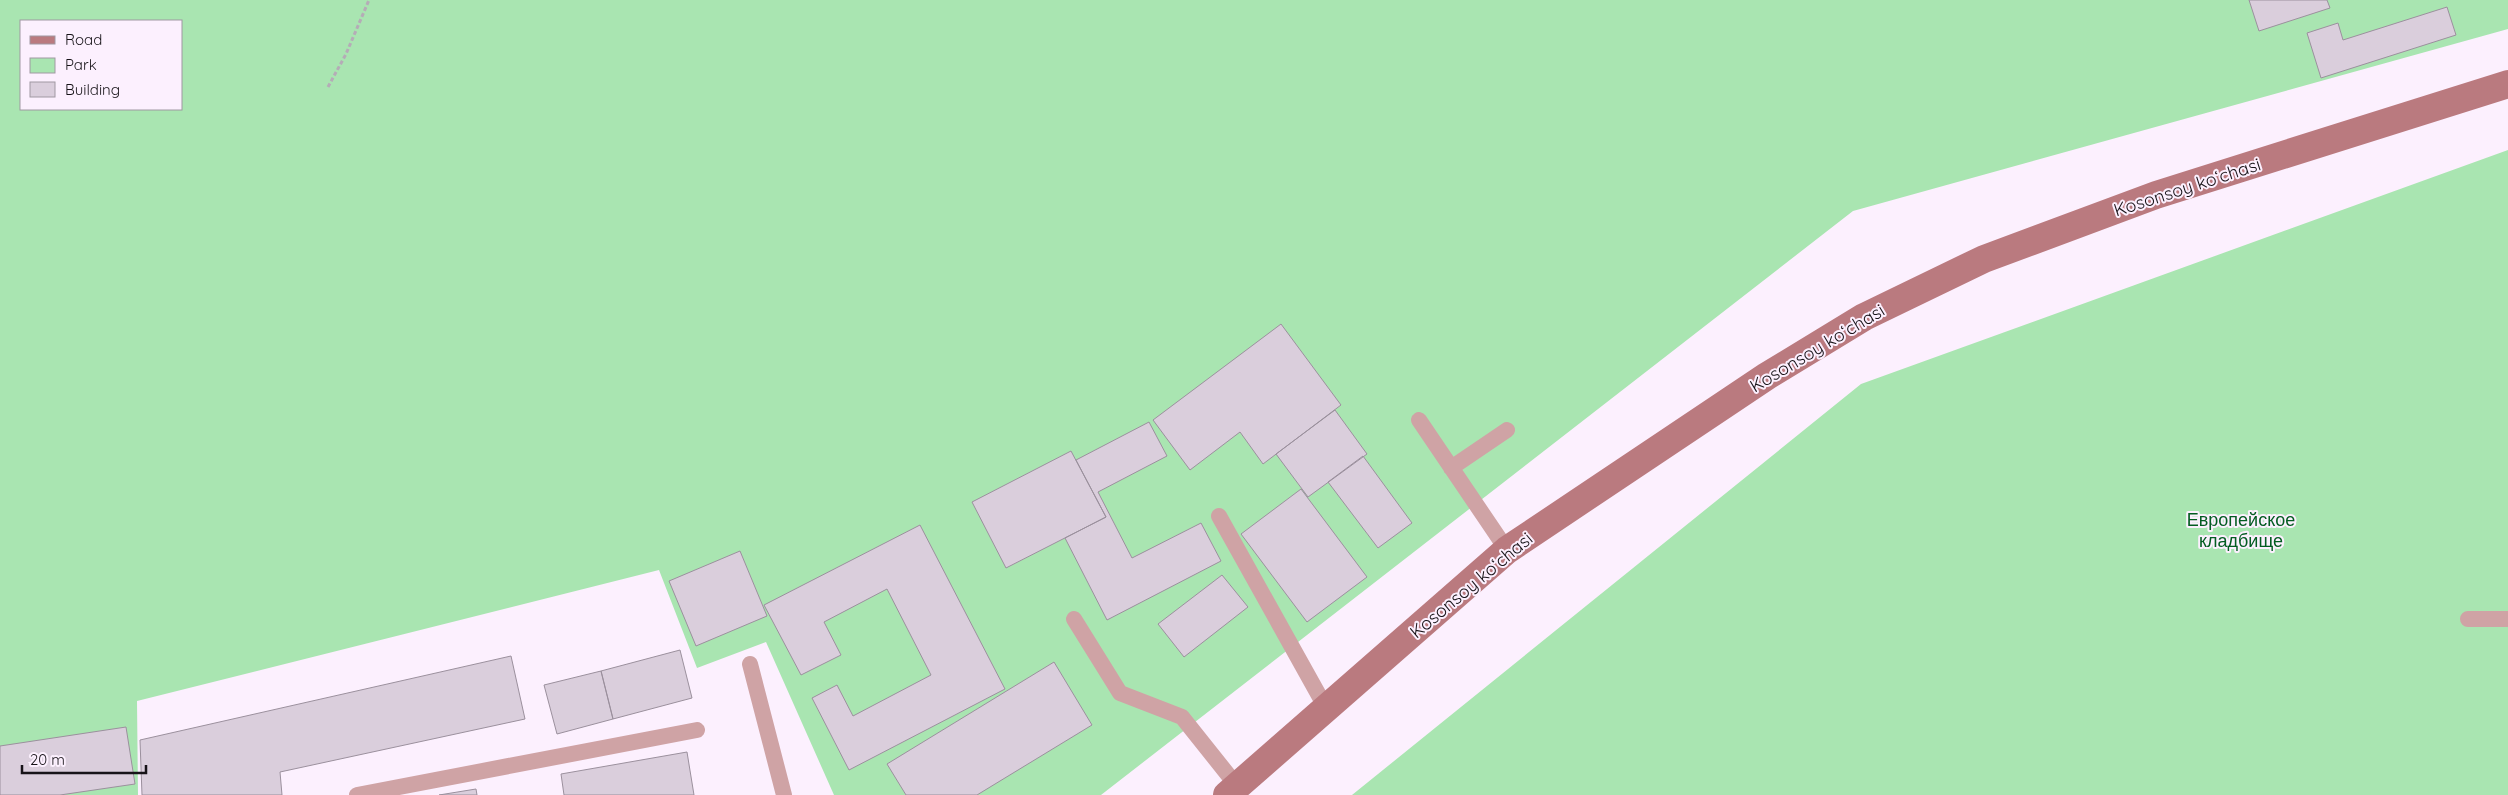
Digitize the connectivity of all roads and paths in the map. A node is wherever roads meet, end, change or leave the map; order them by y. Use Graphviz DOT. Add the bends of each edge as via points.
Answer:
graph roads {
  1 [pos="368,0"];
  2 [pos="2508,84"];
  3 [pos="328,87"];
  4 [pos="1419,420"];
  5 [pos="1508,430"];
  6 [pos="1452,468"];
  7 [pos="1220,516"];
  8 [pos="1507,550"];
  9 [pos="1074,619"];
  10 [pos="2468,619"];
  11 [pos="2508,619"];
  12 [pos="750,664"];
  13 [pos="1326,708"];
  14 [pos="696,730"];
  15 [pos="1232,790"];
  16 [pos="357,795"];
  17 [pos="784,795"];
  1 -- 3 [label="path" via="346,54"];
  2 -- 8 [label="main road, Kosonsoy koʻchasi" via="2156,195 1984,259 1864,317 1766,376"];
  4 -- 6 [label="lane"];
  5 -- 6 [label="lane"];
  6 -- 8 [label="lane"];
  7 -- 13 [label="lane"];
  8 -- 13 [label="main road, Kosonsoy koʻchasi"];
  9 -- 15 [label="lane" via="1120,693 1182,717"];
  10 -- 11 [label="lane"];
  12 -- 17 [label="lane"];
  13 -- 15 [label="main road, Kosonsoy koʻchasi"];
  14 -- 16 [label="lane"];
}
